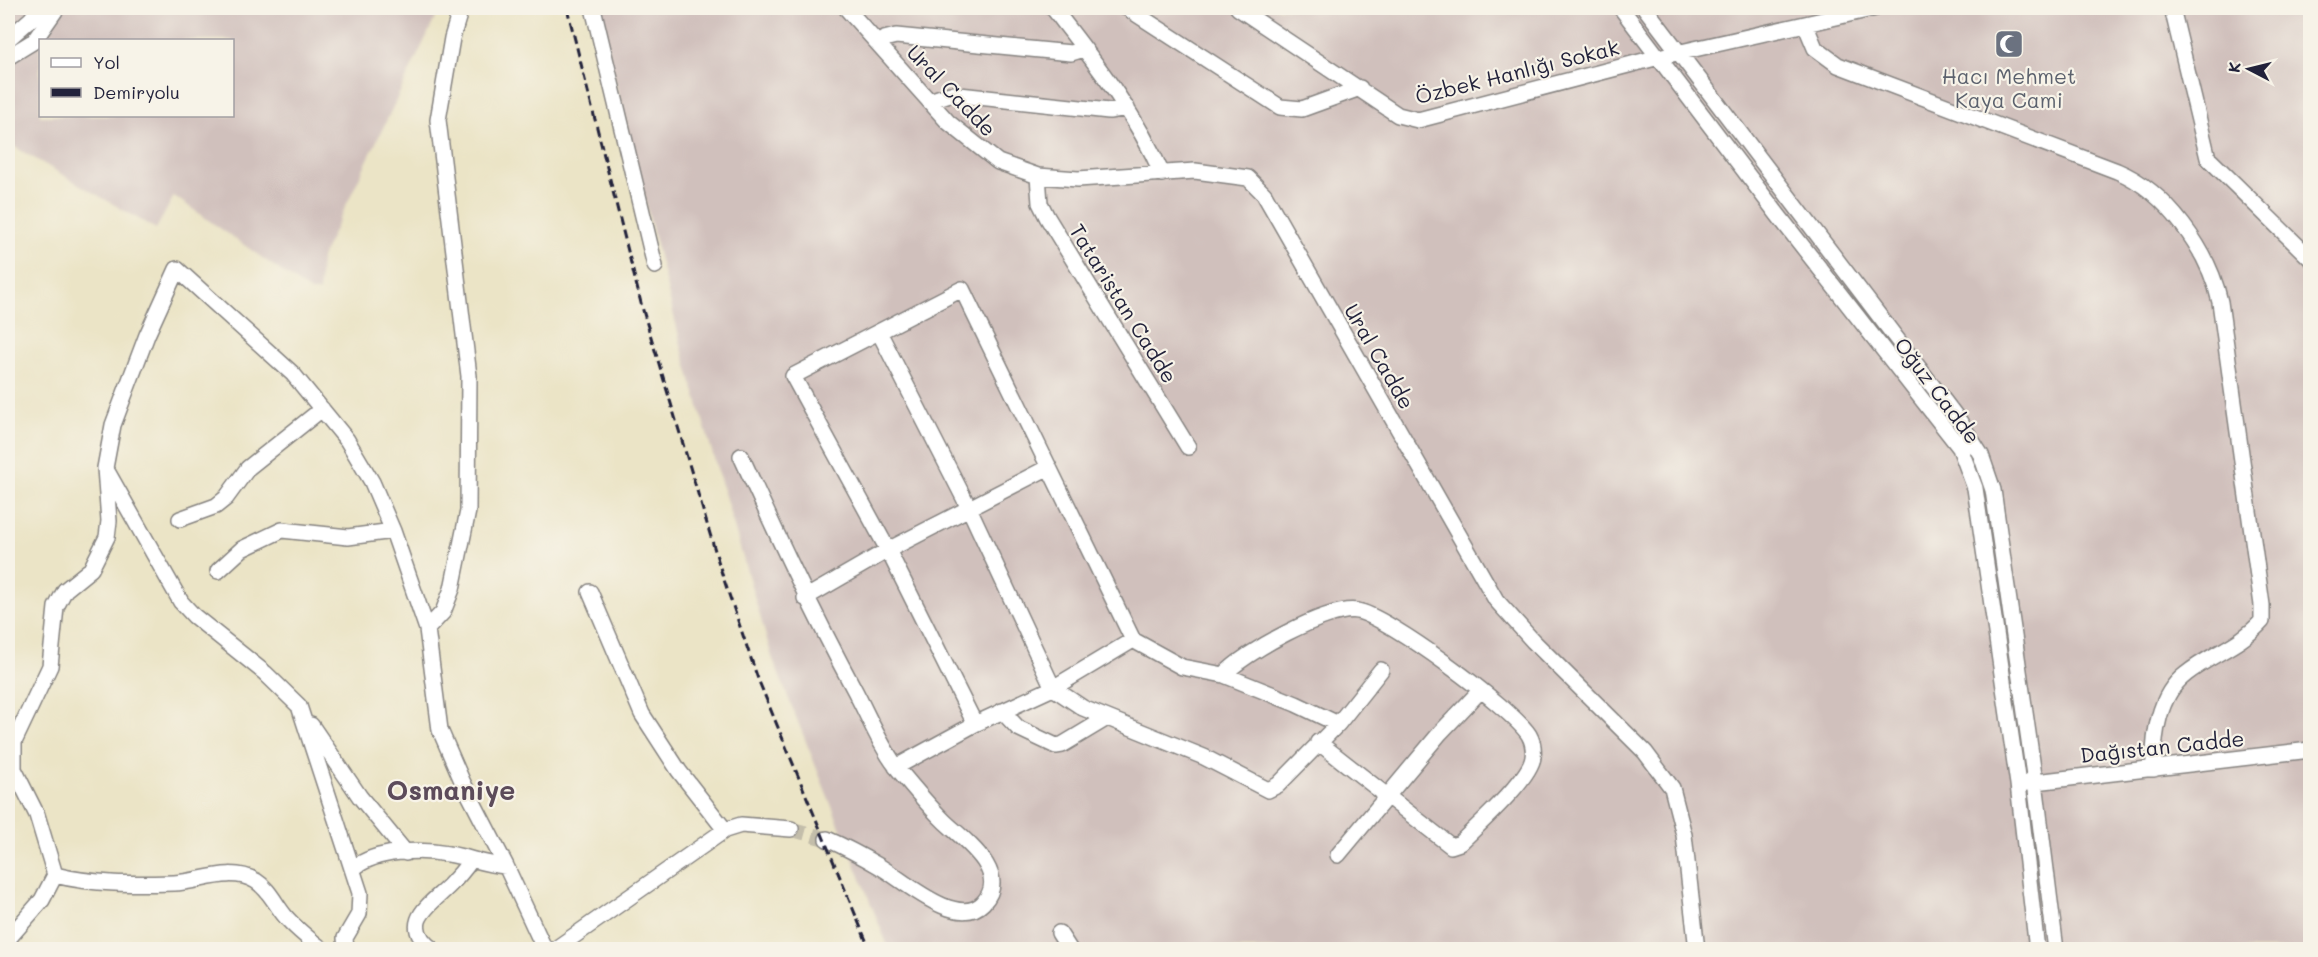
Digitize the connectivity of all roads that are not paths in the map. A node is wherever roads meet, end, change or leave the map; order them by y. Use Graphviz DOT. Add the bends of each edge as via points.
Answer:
graph roads {
  1 [pos="39,8"];
  2 [pos="57,8"];
  3 [pos="461,8"];
  4 [pos="593,8"];
  5 [pos="846,8"];
  6 [pos="1053,8"];
  7 [pos="1127,8"];
  8 [pos="1238,8"];
  9 [pos="1621,8"];
  10 [pos="1645,8"];
  11 [pos="1876,8"];
  12 [pos="2175,8"];
  13 [pos="1805,24"];
  14 [pos="8,39"];
  15 [pos="879,44"];
  16 [pos="1084,49"];
  17 [pos="1681,52"];
  18 [pos="8,57"];
  19 [pos="1659,57"];
  20 [pos="1360,88"];
  21 [pos="929,101"];
  22 [pos="1126,108"];
  23 [pos="1162,174"];
  24 [pos="1038,176"];
  25 [pos="2310,258"];
  26 [pos="656,266"];
  27 [pos="879,332"];
  28 [pos="322,409"];
  29 [pos="1188,447"];
  30 [pos="741,456"];
  31 [pos="1049,467"];
  32 [pos="105,468"];
  33 [pos="969,508"];
  34 [pos="180,519"];
  35 [pos="393,531"];
  36 [pos="888,550"];
  37 [pos="218,571"];
  38 [pos="590,592"];
  39 [pos="805,598"];
  40 [pos="427,629"];
  41 [pos="1133,640"];
  42 [pos="1381,670"];
  43 [pos="1224,675"];
  44 [pos="1053,688"];
  45 [pos="1481,690"];
  46 [pos="1002,711"];
  47 [pos="1107,718"];
  48 [pos="305,722"];
  49 [pos="975,724"];
  50 [pos="1338,724"];
  51 [pos="1318,742"];
  52 [pos="2310,750"];
  53 [pos="896,767"];
  54 [pos="2154,769"];
  55 [pos="2035,782"];
  56 [pos="2018,783"];
  57 [pos="1389,795"];
  58 [pos="724,830"];
  59 [pos="791,830"];
  60 [pos="826,839"];
  61 [pos="406,853"];
  62 [pos="1338,855"];
  63 [pos="471,860"];
  64 [pos="506,866"];
  65 [pos="354,868"];
  66 [pos="55,875"];
  67 [pos="1059,933"];
  68 [pos="8,939"];
  69 [pos="323,950"];
  70 [pos="346,950"];
  71 [pos="433,950"];
  72 [pos="545,950"];
  73 [pos="554,950"];
  74 [pos="1070,950"];
  75 [pos="1697,950"];
  76 [pos="2037,950"];
  77 [pos="2056,950"];
  1 -- 14 [label="street"];
  2 -- 18 [label="street" via="34,41"];
  3 -- 40 [label="street" via="438,120 470,376 468,511 452,589 444,612"];
  4 -- 26 [label="street"];
  5 -- 15 [label="street, Ural Cadde"];
  6 -- 16 [label="street"];
  7 -- 20 [label="street" via="1280,106 1302,109"];
  8 -- 20 [label="street, Özbek Hanlığı Sokak"];
  9 -- 19 [label="street, Oğuz Cadde"];
  10 -- 17 [label="street, Oğuz Cadde"];
  11 -- 13 [label="street, Özbek Hanlığı Sokak"];
  12 -- 25 [label="street" via="2208,158"];
  13 -- 17 [label="street, Özbek Hanlığı Sokak"];
  13 -- 54 [label="street" via="1815,48 1838,65 2141,182 2172,210 2209,268 2220,302 2262,621 2249,636 2187,673 2173,687 2158,724"];
  15 -- 16 [label="street" via="896,36 1071,53"];
  15 -- 21 [label="street, Ural Cadde"];
  16 -- 22 [label="street"];
  17 -- 19 [label="street, Özbek Hanlığı Sokak"];
  17 -- 55 [label="street, Oğuz Cadde" via="1981,454 1993,490"];
  19 -- 20 [label="street, Özbek Hanlığı Sokak" via="1426,120 1398,115"];
  19 -- 56 [label="street, Oğuz Cadde" via="1960,448 1975,488"];
  21 -- 22 [label="street" via="950,94 1109,111"];
  21 -- 24 [label="street, Ural Cadde" via="987,156"];
  22 -- 23 [label="street" via="1147,140"];
  23 -- 24 [label="street, Ural Cadde" via="1078,179"];
  23 -- 75 [label="street, Ural Cadde" via="1195,171 1248,178 1264,194 1496,600 1645,752 1672,788 1684,835"];
  24 -- 29 [label="street, Tataristan Cadde" via="1040,203 1047,217"];
  27 -- 31 [label="street" via="962,289"];
  27 -- 33 [label="street"];
  27 -- 36 [label="street" via="794,376"];
  28 -- 32 [label="street" via="293,374 177,269 113,425"];
  28 -- 34 [label="street" via="248,468 221,502"];
  28 -- 35 [label="street" via="347,440 372,482"];
  30 -- 39 [label="street"];
  31 -- 33 [label="street"];
  31 -- 41 [label="street"];
  32 -- 48 [label="street" via="181,603 282,687 299,706"];
  32 -- 66 [label="street" via="108,537 91,569 65,590 56,607 50,666 14,742 14,769 37,815"];
  33 -- 36 [label="street"];
  33 -- 44 [label="street"];
  35 -- 37 [label="street" via="348,537 282,530 242,549"];
  35 -- 40 [label="street"];
  36 -- 39 [label="street"];
  36 -- 49 [label="street"];
  38 -- 58 [label="street" via="642,714"];
  39 -- 53 [label="street"];
  40 -- 64 [label="street" via="440,730 462,783"];
  41 -- 43 [label="street" via="1182,667"];
  41 -- 44 [label="street"];
  42 -- 50 [label="street"];
  43 -- 45 [label="street" via="1243,657 1302,627 1330,615 1356,610 1379,620 1453,667"];
  43 -- 50 [label="street"];
  44 -- 46 [label="street"];
  44 -- 47 [label="street"];
  45 -- 57 [label="street"];
  45 -- 57 [label="street" via="1530,735 1534,748 1532,763 1520,781 1455,846"];
  46 -- 47 [label="street" via="1018,728 1056,746"];
  46 -- 49 [label="street"];
  47 -- 51 [label="street" via="1204,757 1268,790 1278,785"];
  48 -- 61 [label="street" via="313,726 360,797"];
  48 -- 65 [label="street"];
  49 -- 53 [label="street"];
  50 -- 51 [label="street"];
  51 -- 57 [label="street"];
  52 -- 54 [label="street, Dağıstan Cadde"];
  53 -- 60 [label="street" via="942,819 981,855 991,873 990,890 982,904 971,911 938,904"];
  54 -- 55 [label="street, Dağıstan Cadde"];
  55 -- 56 [label="street, Dağıstan Cadde"];
  55 -- 77 [label="street, Oğuz Cadde"];
  56 -- 76 [label="street, Oğuz Cadde"];
  57 -- 62 [label="street"];
  58 -- 59 [label="street" via="741,825"];
  58 -- 73 [label="street"];
  61 -- 63 [label="street" via="444,853"];
  61 -- 65 [label="street" via="374,857"];
  63 -- 64 [label="street"];
  63 -- 71 [label="street" via="420,915 419,932"];
  64 -- 72 [label="street"];
  65 -- 70 [label="street" via="361,904 345,938"];
  66 -- 68 [label="street" via="42,900"];
  66 -- 69 [label="street" via="120,883 177,883 222,875 249,878 266,889 295,928"];
  67 -- 74 [label="street"];
}
